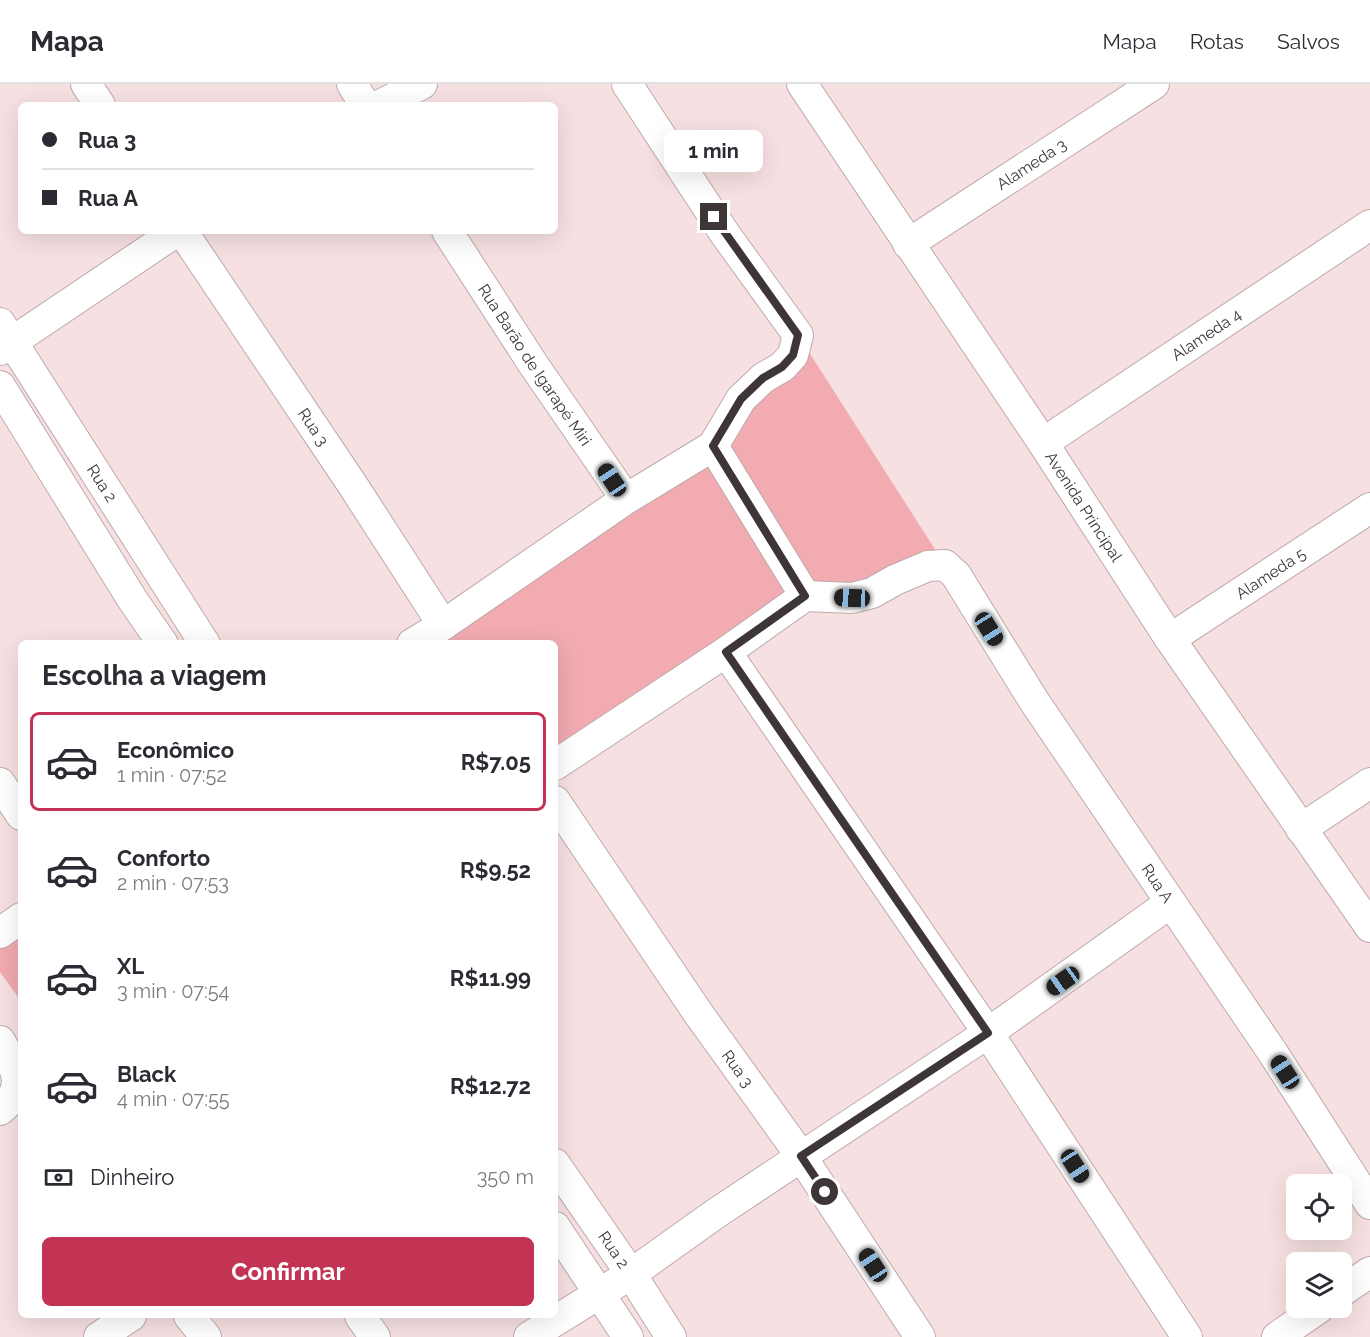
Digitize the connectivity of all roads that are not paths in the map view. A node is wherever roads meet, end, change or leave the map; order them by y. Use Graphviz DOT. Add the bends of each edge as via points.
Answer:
graph roads {
  1 [pos="86,84"];
  2 [pos="352,84"];
  3 [pos="422,84"];
  4 [pos="627,84"];
  5 [pos="801,84"];
  6 [pos="1154,84"];
  7 [pos="98,102"];
  8 [pos="363,102"];
  9 [pos="386,102"];
  10 [pos="1370,225"];
  11 [pos="172,234"];
  12 [pos="184,234"];
  13 [pos="449,234"];
  14 [pos="908,244"];
  15 [pos="4,338"];
  16 [pos="0,386"];
  17 [pos="1043,443"];
  18 [pos="713,446"];
  19 [pos="626,499"];
  20 [pos="1370,508"];
  21 [pos="805,596"];
  22 [pos="443,625"];
  23 [pos="1170,639"];
  24 [pos="160,640"];
  25 [pos="203,640"];
  26 [pos="419,640"];
  27 [pos="726,652"];
  28 [pos="558,763"];
  29 [pos="0,783"];
  30 [pos="1370,783"];
  31 [pos="558,805"];
  32 [pos="18,810"];
  33 [pos="1301,829"];
  34 [pos="1170,903"];
  35 [pos="18,920"];
  36 [pos="1369,925"];
  37 [pos="0,933"];
  38 [pos="988,1033"];
  39 [pos="0,1041"];
  40 [pos="0,1110"];
  41 [pos="801,1156"];
  42 [pos="558,1168"];
  43 [pos="1370,1204"];
  44 [pos="558,1231"];
  45 [pos="1370,1272"];
  46 [pos="631,1274"];
  47 [pos="1352,1285"];
  48 [pos="599,1292"];
  49 [pos="128,1318"];
  50 [pos="191,1318"];
  51 [pos="361,1318"];
  52 [pos="1304,1318"];
  53 [pos="99,1337"];
  54 [pos="206,1337"];
  55 [pos="375,1337"];
  56 [pos="529,1337"];
  57 [pos="628,1337"];
  58 [pos="671,1337"];
  59 [pos="920,1337"];
  60 [pos="1187,1337"];
  61 [pos="1277,1337"];
  1 -- 7 [label="street"];
  2 -- 8 [label="street"];
  3 -- 9 [label="street"];
  4 -- 18 [label="street" via="725,234 798,335 793,355 741,399"];
  5 -- 14 [label="street, Avenida Principal"];
  6 -- 14 [label="street, Alameda 3"];
  10 -- 17 [label="street, Alameda 4"];
  11 -- 15 [label="street"];
  12 -- 22 [label="street, Rua 3"];
  13 -- 19 [label="street, Rua Barão de Igarapé Miri"];
  14 -- 17 [label="street, Avenida Principal"];
  15 -- 25 [label="street, Rua 2"];
  16 -- 24 [label="street"];
  17 -- 23 [label="street, Avenida Principal"];
  18 -- 19 [label="street"];
  18 -- 21 [label="street"];
  19 -- 22 [label="street"];
  20 -- 23 [label="street, Alameda 5"];
  21 -- 27 [label="street"];
  21 -- 34 [label="street, Rua A" via="852,598 872,593 927,566 945,565 956,574 1034,701"];
  22 -- 26 [label="street"];
  23 -- 33 [label="street, Avenida Principal"];
  27 -- 28 [label="street"];
  27 -- 38 [label="street"];
  29 -- 32 [label="street"];
  30 -- 33 [label="street"];
  31 -- 41 [label="street, Rua 3" via="698,1013"];
  33 -- 36 [label="street, Avenida Principal"];
  34 -- 38 [label="street"];
  34 -- 43 [label="street, Rua A"];
  35 -- 37 [label="street"];
  38 -- 41 [label="street"];
  38 -- 60 [label="street"];
  39 -- 40 [label="street" via="15,1071 17,1086 11,1102"];
  41 -- 46 [label="street"];
  41 -- 59 [label="street, Rua 3"];
  42 -- 46 [label="street, Rua 2"];
  44 -- 48 [label="street"];
  45 -- 47 [label="street"];
  46 -- 48 [label="street"];
  46 -- 58 [label="street, Rua 2"];
  48 -- 56 [label="street"];
  48 -- 57 [label="street"];
  49 -- 53 [label="street"];
  50 -- 54 [label="street"];
  51 -- 55 [label="street"];
  52 -- 61 [label="street"];
}
